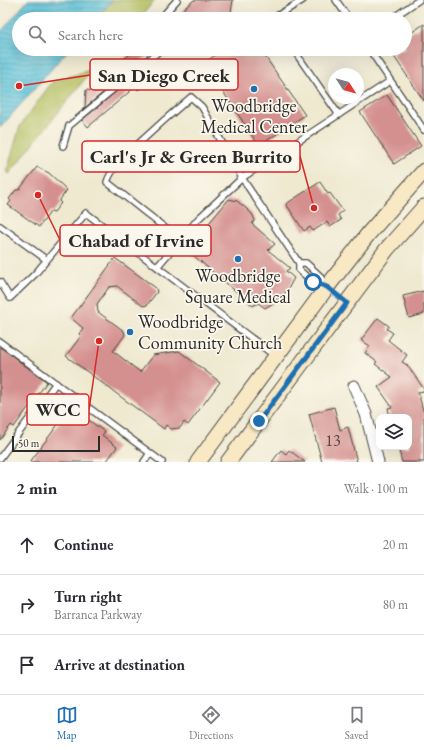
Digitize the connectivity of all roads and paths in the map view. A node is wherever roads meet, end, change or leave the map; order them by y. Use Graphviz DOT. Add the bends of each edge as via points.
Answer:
graph roads {
  1 [pos="177,0"];
  2 [pos="303,0"];
  3 [pos="336,0"];
  4 [pos="419,0"];
  5 [pos="166,12"];
  6 [pos="283,12"];
  7 [pos="344,12"];
  8 [pos="401,12"];
  9 [pos="153,56"];
  10 [pos="297,56"];
  11 [pos="374,56"];
  12 [pos="390,81"];
  13 [pos="339,115"];
  14 [pos="424,130"];
  15 [pos="64,146"];
  16 [pos="424,171"];
  17 [pos="242,178"];
  18 [pos="424,207"];
  19 [pos="0,226"];
  20 [pos="180,240"];
  21 [pos="48,260"];
  22 [pos="299,263"];
  23 [pos="157,267"];
  24 [pos="0,282"];
  25 [pos="327,287"];
  26 [pos="347,303"];
  27 [pos="0,342"];
  28 [pos="275,356"];
  29 [pos="56,383"];
  30 [pos="354,386"];
  31 [pos="150,453"];
  32 [pos="0,458"];
  33 [pos="144,462"];
  34 [pos="162,462"];
  35 [pos="198,462"];
  36 [pos="228,462"];
  37 [pos="378,462"];
  1 -- 5 [label="lane"];
  2 -- 6 [label="lane"];
  3 -- 7 [label="lane"];
  4 -- 8 [label="lane"];
  9 -- 15 [label="lane" via="70,126"];
  10 -- 13 [label="lane"];
  11 -- 12 [label="lane"];
  12 -- 13 [label="lane"];
  12 -- 14 [label="lane"];
  13 -- 17 [label="lane"];
  16 -- 25 [label="main road" via="369,233"];
  17 -- 20 [label="lane" via="198,219"];
  17 -- 20 [label="lane" via="202,107 191,97 126,156 109,174 106,182"];
  17 -- 22 [label="lane"];
  18 -- 26 [label="main road" via="387,249"];
  19 -- 21 [label="lane"];
  20 -- 23 [label="lane"];
  21 -- 23 [label="lane" via="86,213"];
  21 -- 24 [label="lane" via="10,298"];
  22 -- 25 [label="lane" via="306,263"];
  22 -- 25 [label="lane" via="299,270 304,276"];
  23 -- 28 [label="lane"];
  25 -- 26 [label="main road"];
  25 -- 28 [label="main road"];
  26 -- 36 [label="main road"];
  27 -- 29 [label="lane"];
  28 -- 35 [label="main road"];
  29 -- 31 [label="lane"];
  29 -- 32 [label="lane"];
  30 -- 37 [label="street" via="366,414"];
  31 -- 33 [label="lane"];
  31 -- 34 [label="lane"];
}
